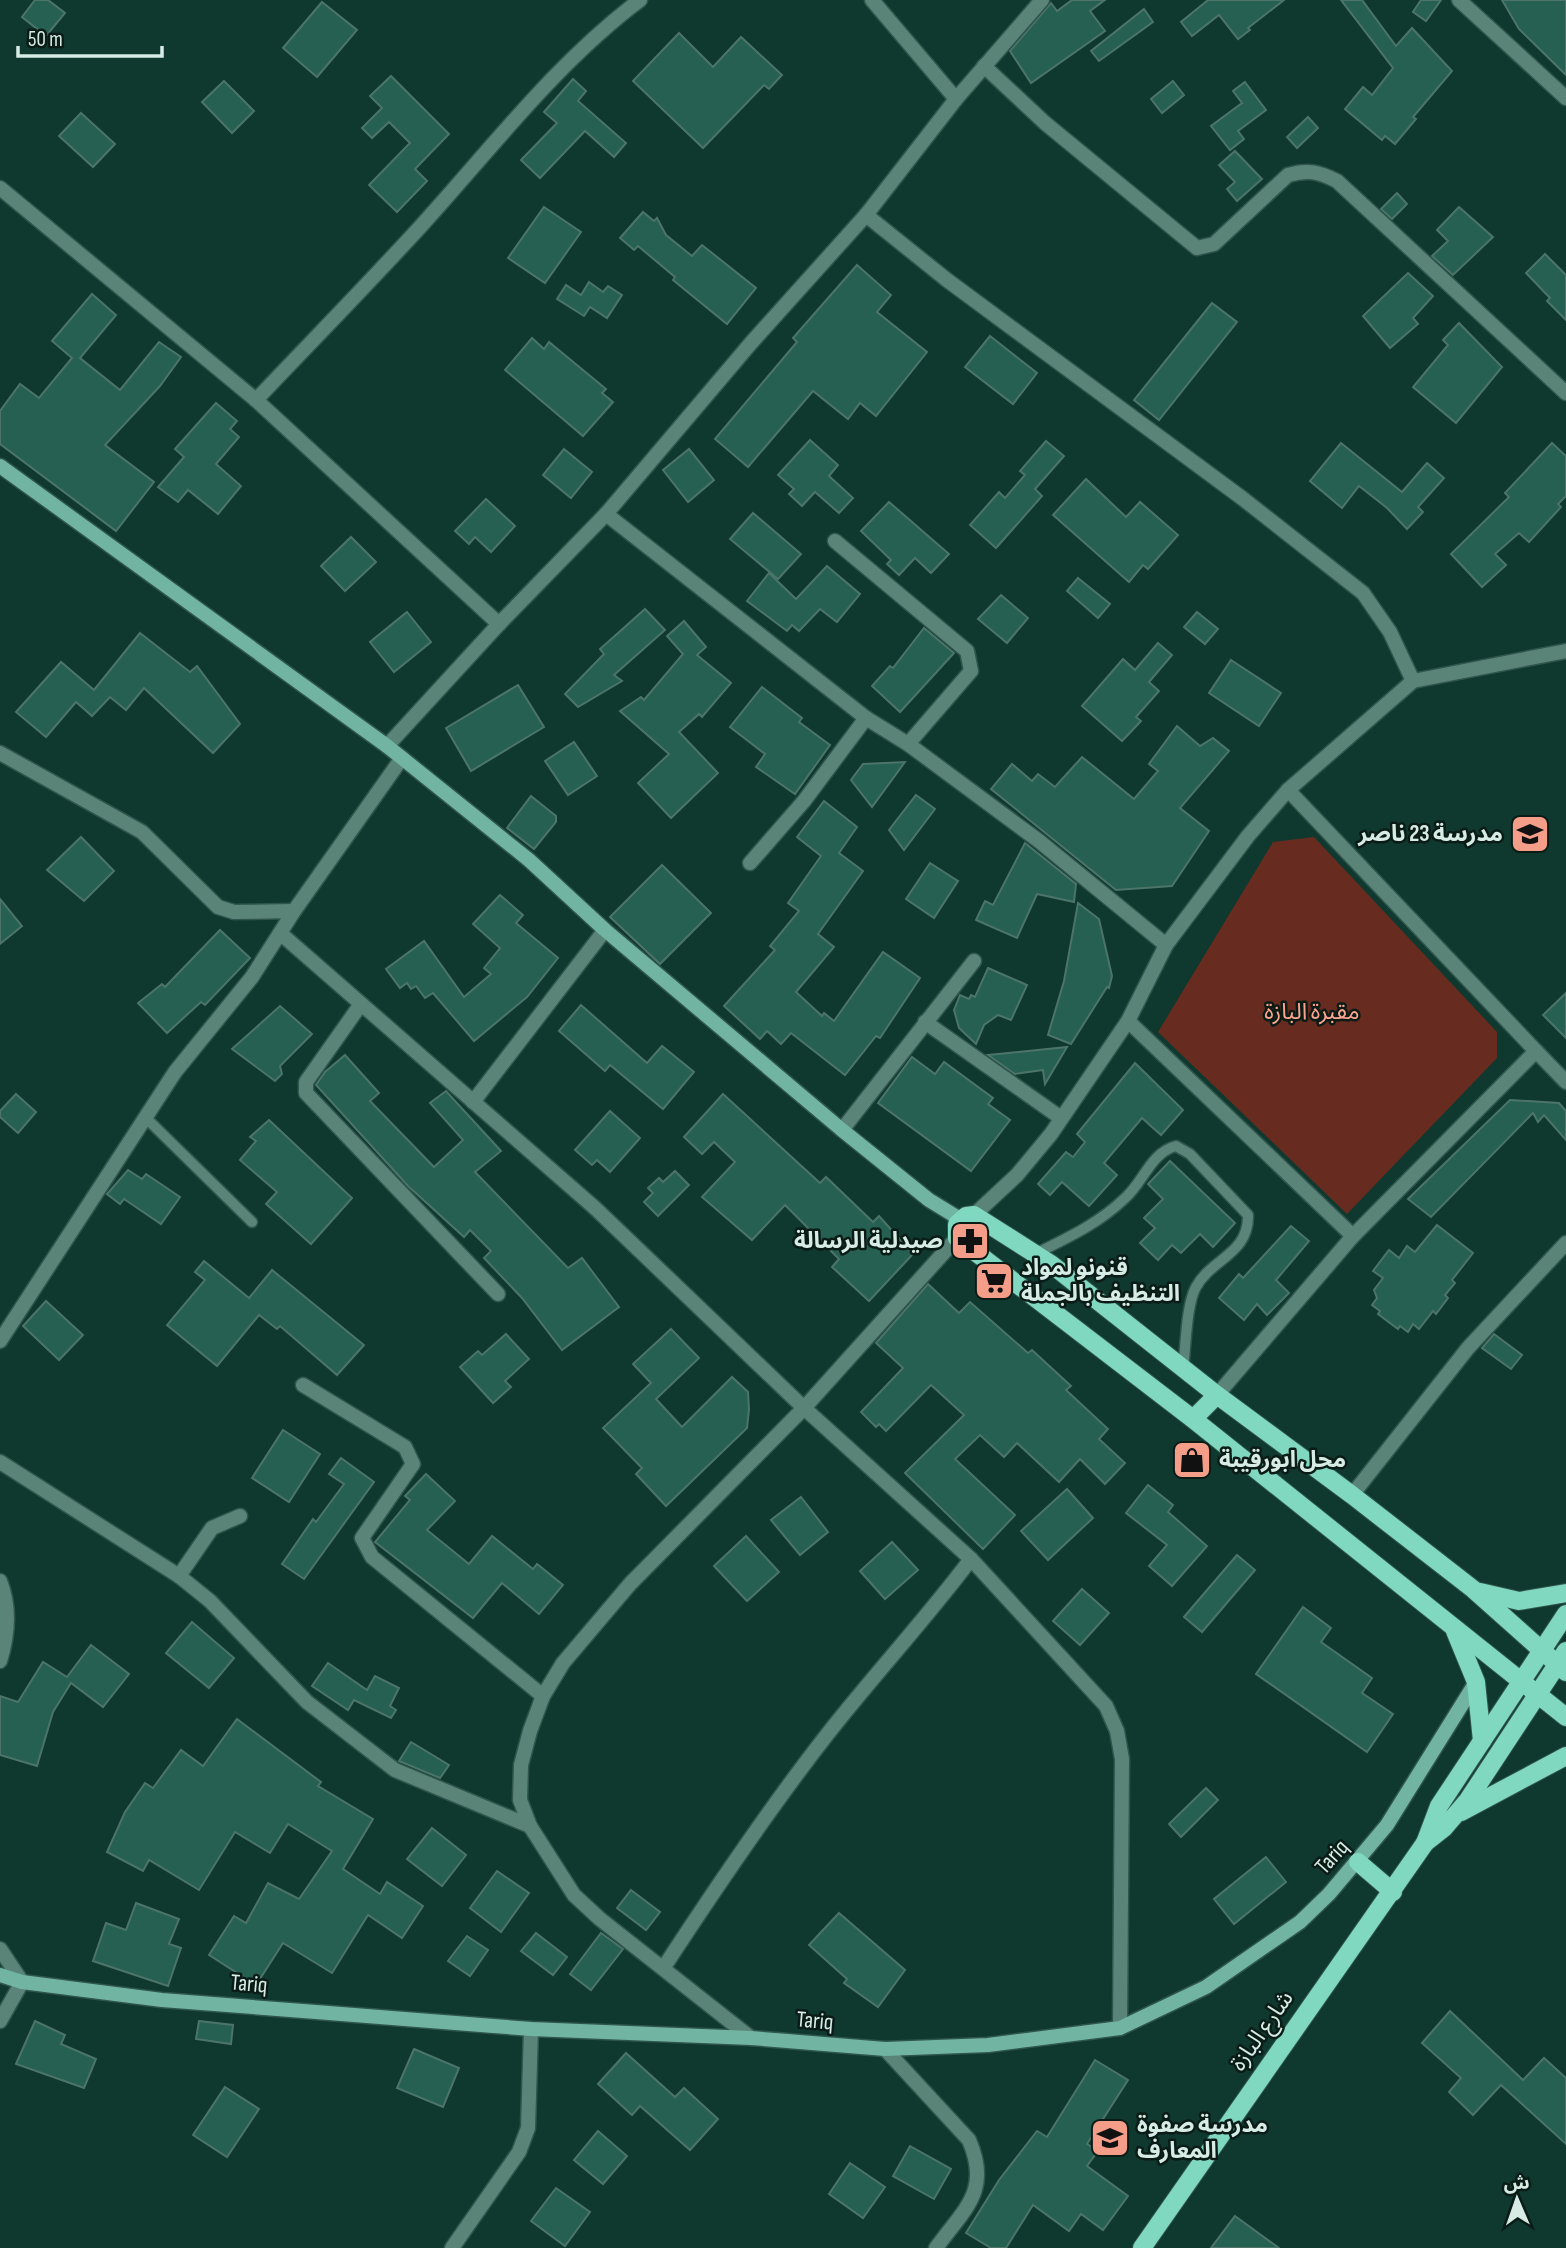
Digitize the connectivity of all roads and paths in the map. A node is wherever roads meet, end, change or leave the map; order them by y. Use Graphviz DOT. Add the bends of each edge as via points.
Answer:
graph roads {
  1 [pos="640,0"];
  2 [pos="872,0"];
  3 [pos="1042,0"];
  4 [pos="1459,0"];
  5 [pos="984,66"];
  6 [pos="1566,98"];
  7 [pos="956,99"];
  8 [pos="0,188"];
  9 [pos="866,215"];
  10 [pos="1566,393"];
  11 [pos="256,400"];
  12 [pos="0,466"];
  13 [pos="606,514"];
  14 [pos="835,541"];
  15 [pos="499,624"];
  16 [pos="1566,651"];
  17 [pos="1413,681"];
  18 [pos="866,718"];
  19 [pos="908,744"];
  20 [pos="387,746"];
  21 [pos="0,753"];
  22 [pos="402,758"];
  23 [pos="1288,790"];
  24 [pos="750,863"];
  25 [pos="293,911"];
  26 [pos="605,930"];
  27 [pos="280,933"];
  28 [pos="1166,945"];
  29 [pos="974,961"];
  30 [pos="361,1004"];
  31 [pos="1128,1021"];
  32 [pos="925,1022"];
  33 [pos="1536,1051"];
  34 [pos="1566,1082"];
  35 [pos="473,1102"];
  36 [pos="145,1117"];
  37 [pos="1061,1118"];
  38 [pos="842,1130"];
  39 [pos="967,1217"];
  40 [pos="251,1222"];
  41 [pos="1353,1236"];
  42 [pos="957,1238"];
  43 [pos="1566,1243"];
  44 [pos="1035,1254"];
  45 [pos="498,1294"];
  46 [pos="0,1341"];
  47 [pos="1183,1368"];
  48 [pos="303,1385"];
  49 [pos="1217,1395"];
  50 [pos="804,1408"];
  51 [pos="1193,1419"];
  52 [pos="0,1462"];
  53 [pos="1352,1495"];
  54 [pos="240,1516"];
  55 [pos="971,1559"];
  56 [pos="179,1576"];
  57 [pos="0,1581"];
  58 [pos="1473,1590"];
  59 [pos="1566,1593"];
  60 [pos="1566,1614"];
  61 [pos="1450,1622"];
  62 [pos="1542,1650"];
  63 [pos="0,1661"];
  64 [pos="1563,1662"];
  65 [pos="1521,1681"];
  66 [pos="1476,1682"];
  67 [pos="1538,1694"];
  68 [pos="543,1696"];
  69 [pos="1566,1717"];
  70 [pos="1482,1741"];
  71 [pos="1566,1756"];
  72 [pos="1458,1814"];
  73 [pos="530,1826"];
  74 [pos="1425,1843"];
  75 [pos="1358,1862"];
  76 [pos="1393,1892"];
  77 [pos="0,1948"];
  78 [pos="664,1967"];
  79 [pos="0,1975"];
  80 [pos="22,1982"];
  81 [pos="0,2021"];
  82 [pos="1120,2028"];
  83 [pos="531,2029"];
  84 [pos="751,2038"];
  85 [pos="884,2049"];
  86 [pos="452,2248"];
  87 [pos="936,2248"];
  88 [pos="1142,2248"];
  1 -- 11 [label="street" via="569,63"];
  2 -- 7 [label="street"];
  3 -- 5 [label="street"];
  4 -- 6 [label="street"];
  5 -- 7 [label="street"];
  5 -- 10 [label="street" via="1197,248 1214,244 1288,175 1304,170 1337,181"];
  7 -- 9 [label="street"];
  8 -- 11 [label="street"];
  9 -- 13 [label="street"];
  9 -- 17 [label="street" via="1363,593 1390,632"];
  11 -- 15 [label="street"];
  12 -- 20 [label="main road"];
  13 -- 15 [label="street"];
  13 -- 18 [label="street"];
  14 -- 19 [label="street" via="967,651 971,671"];
  15 -- 20 [label="street"];
  16 -- 17 [label="street"];
  17 -- 23 [label="street"];
  18 -- 19 [label="street"];
  18 -- 24 [label="street"];
  19 -- 28 [label="street" via="1039,841"];
  20 -- 22 [label="main road"];
  21 -- 25 [label="street" via="142,832 218,907 234,912"];
  22 -- 25 [label="street"];
  22 -- 26 [label="main road" via="529,860"];
  23 -- 28 [label="street"];
  23 -- 33 [label="street"];
  25 -- 27 [label="street"];
  26 -- 35 [label="street"];
  26 -- 38 [label="main road"];
  27 -- 30 [label="street"];
  27 -- 36 [label="street"];
  28 -- 31 [label="street"];
  29 -- 32 [label="street"];
  30 -- 35 [label="street"];
  30 -- 45 [label="street" via="306,1082 306,1093"];
  31 -- 37 [label="street"];
  31 -- 41 [label="street"];
  32 -- 37 [label="street"];
  32 -- 38 [label="street"];
  33 -- 34 [label="street"];
  33 -- 41 [label="street"];
  35 -- 50 [label="street" via="595,1208"];
  36 -- 40 [label="lane"];
  36 -- 46 [label="street"];
  37 -- 39 [label="street" via="1017,1175"];
  38 -- 39 [label="main road" via="929,1200"];
  39 -- 42 [label="main road" via="956,1229"];
  39 -- 44 [label="main road"];
  41 -- 49 [label="street"];
  42 -- 50 [label="street"];
  42 -- 51 [label="main road"];
  43 -- 53 [label="street" via="1468,1348"];
  44 -- 47 [label="main road"];
  44 -- 47 [label="lane" via="1092,1225 1126,1198 1162,1150 1177,1146 1190,1154 1248,1215 1249,1228 1239,1245 1196,1287"];
  47 -- 49 [label="main road"];
  48 -- 68 [label="street" via="405,1447 412,1464 362,1538 372,1557"];
  49 -- 51 [label="main road"];
  49 -- 53 [label="main road"];
  50 -- 55 [label="street"];
  50 -- 68 [label="street" via="630,1584 563,1663"];
  51 -- 61 [label="main road"];
  52 -- 56 [label="street"];
  53 -- 58 [label="main road"];
  54 -- 56 [label="street" via="212,1528"];
  55 -- 78 [label="street" via="826,1735"];
  55 -- 82 [label="street" via="1106,1706 1117,1731 1122,1759"];
  56 -- 73 [label="street" via="210,1601 307,1702 395,1770"];
  57 -- 63 [label="street" via="7,1622"];
  58 -- 59 [label="main road" via="1519,1601"];
  58 -- 62 [label="main road"];
  60 -- 62 [label="main road, شارع البازة"];
  61 -- 65 [label="main road"];
  61 -- 66 [label="main road"];
  62 -- 64 [label="main road"];
  62 -- 65 [label="main road, شارع البازة"];
  64 -- 67 [label="main road, شارع البازة"];
  65 -- 67 [label="main road"];
  65 -- 70 [label="main road, شارع البازة"];
  66 -- 70 [label="main road"];
  66 -- 75 [label="main road, Tariq" via="1387,1825"];
  67 -- 69 [label="main road"];
  67 -- 72 [label="main road, شارع البازة"];
  68 -- 73 [label="street" via="522,1766 520,1800"];
  70 -- 74 [label="main road, شارع البازة" via="1436,1812"];
  71 -- 72 [label="main road"];
  72 -- 74 [label="main road, شارع البازة"];
  73 -- 78 [label="street" via="574,1895"];
  74 -- 76 [label="main road, شارع البازة"];
  75 -- 76 [label="main road"];
  75 -- 82 [label="main road, Tariq" via="1310,1913 1272,1942 1173,2005"];
  76 -- 88 [label="main road, شارع البازة"];
  77 -- 80 [label="street"];
  78 -- 84 [label="street"];
  79 -- 80 [label="main road, Tariq"];
  80 -- 81 [label="street"];
  80 -- 83 [label="main road, Tariq" via="162,2000"];
  82 -- 85 [label="main road, Tariq" via="988,2045"];
  83 -- 84 [label="main road, Tariq"];
  83 -- 86 [label="street" via="528,2129 519,2152"];
  84 -- 85 [label="main road, Tariq"];
  85 -- 87 [label="street" via="969,2140 977,2159 980,2178 973,2197"];
}
